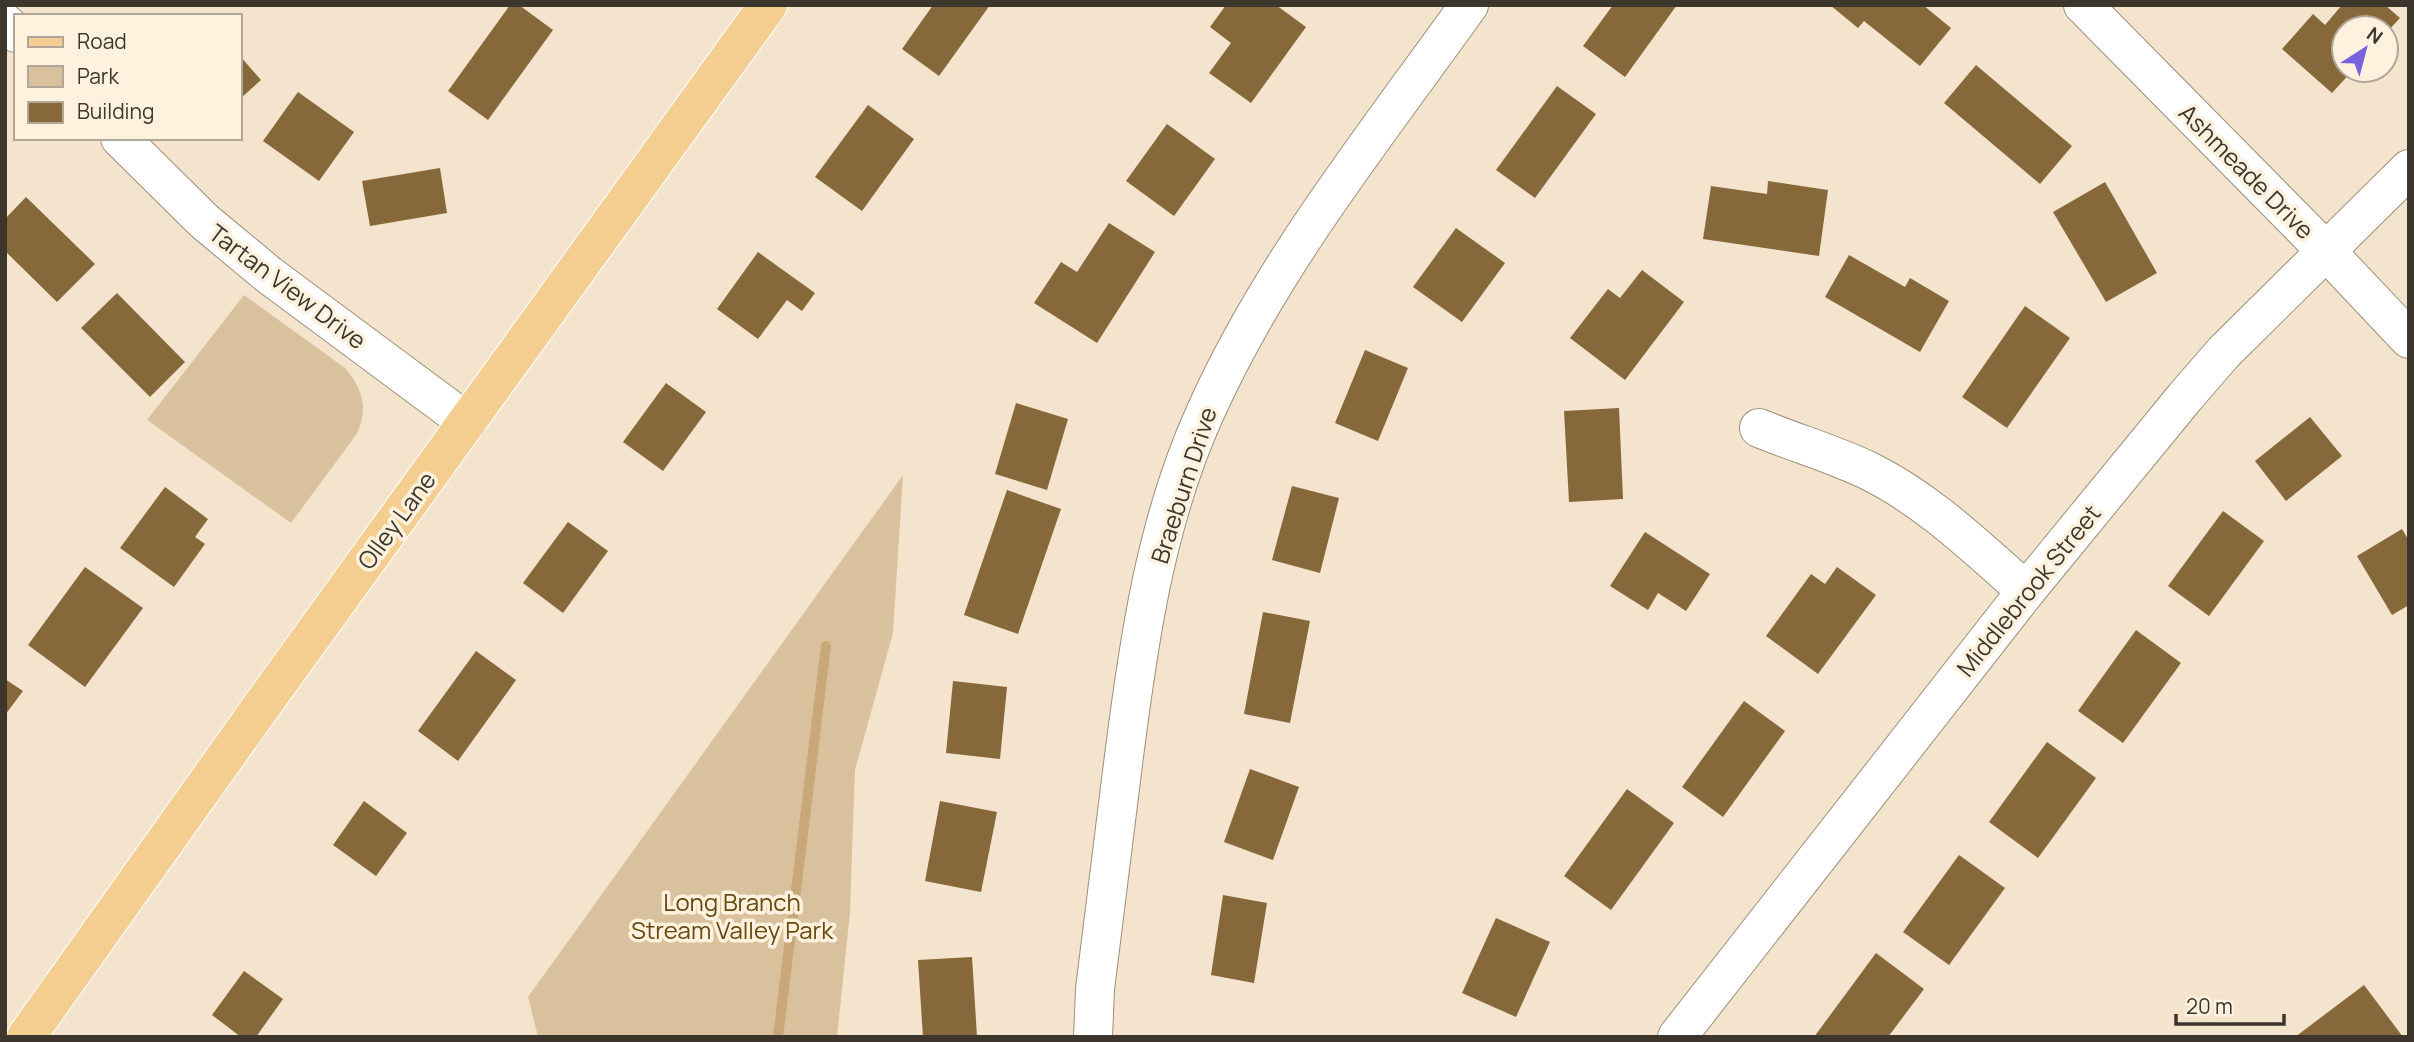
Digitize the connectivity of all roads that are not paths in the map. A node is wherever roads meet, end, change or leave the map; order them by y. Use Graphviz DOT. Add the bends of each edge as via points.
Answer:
graph roads {
  1 [pos="768,5"];
  2 [pos="1469,5"];
  3 [pos="2083,5"];
  4 [pos="122,140"];
  5 [pos="2409,169"];
  6 [pos="2326,251"];
  7 [pos="2409,339"];
  8 [pos="467,422"];
  9 [pos="1759,428"];
  10 [pos="2026,591"];
  11 [pos="26,1037"];
  12 [pos="1093,1037"];
  13 [pos="1677,1037"];
  1 -- 8 [label="main road, Olley Lane"];
  2 -- 12 [label="street, Braeburn Drive" via="1298,245 1237,345 1203,416 1154,569 1136,658"];
  3 -- 6 [label="street, Ashmeade Drive"];
  4 -- 8 [label="street, Tartan View Drive" via="213,229 269,275"];
  5 -- 6 [label="street, Middlebrook Street"];
  6 -- 7 [label="street, Ashmeade Drive"];
  6 -- 10 [label="street, Middlebrook Street" via="2224,352"];
  8 -- 11 [label="main road, Olley Lane"];
  9 -- 10 [label="street" via="1869,471 1921,503"];
  10 -- 13 [label="street, Middlebrook Street"];
}
